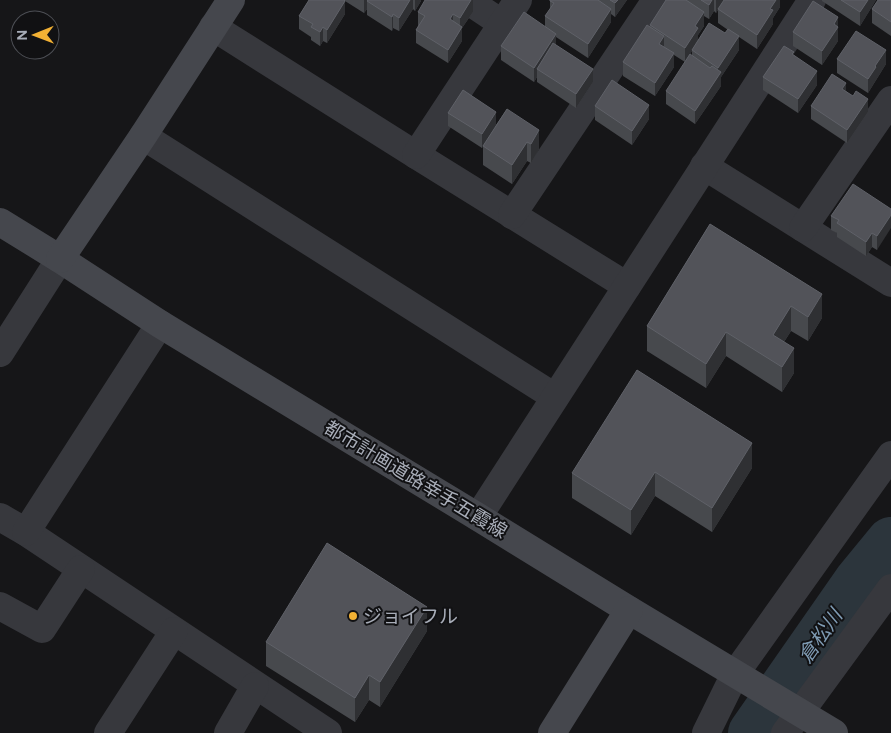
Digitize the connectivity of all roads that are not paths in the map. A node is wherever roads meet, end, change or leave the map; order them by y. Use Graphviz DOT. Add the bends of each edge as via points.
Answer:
graph roads {
  1 [pos="230,0"];
  2 [pos="467,0"];
  3 [pos="518,0"];
  4 [pos="656,0"];
  5 [pos="812,0"];
  6 [pos="503,24"];
  7 [pos="213,27"];
  8 [pos="891,100"];
  9 [pos="143,136"];
  10 [pos="416,155"];
  11 [pos="704,166"];
  12 [pos="512,214"];
  13 [pos="0,222"];
  14 [pos="803,228"];
  15 [pos="60,259"];
  16 [pos="891,283"];
  17 [pos="627,286"];
  18 [pos="160,324"];
  19 [pos="0,353"];
  20 [pos="555,397"];
  21 [pos="891,455"];
  22 [pos="0,517"];
  23 [pos="478,517"];
  24 [pos="26,532"];
  25 [pos="82,569"];
  26 [pos="889,593"];
  27 [pos="0,606"];
  28 [pos="629,610"];
  29 [pos="174,632"];
  30 [pos="741,678"];
  31 [pos="256,686"];
  32 [pos="791,717"];
  33 [pos="317,730"];
  34 [pos="108,733"];
  35 [pos="228,733"];
  36 [pos="552,733"];
  37 [pos="706,733"];
  38 [pos="834,733"];
  1 -- 7 [label="street"];
  2 -- 6 [label="street"];
  3 -- 6 [label="street"];
  4 -- 12 [label="street"];
  5 -- 11 [label="street"];
  6 -- 10 [label="street"];
  7 -- 9 [label="street"];
  7 -- 10 [label="street"];
  8 -- 14 [label="street"];
  9 -- 15 [label="street"];
  9 -- 20 [label="street"];
  10 -- 12 [label="street"];
  11 -- 14 [label="street"];
  11 -- 17 [label="street"];
  12 -- 17 [label="street"];
  13 -- 15 [label="street, 都市計画道路幸手五霞線"];
  14 -- 16 [label="street"];
  15 -- 18 [label="street, 都市計画道路幸手五霞線"];
  15 -- 19 [label="street"];
  17 -- 20 [label="street"];
  18 -- 23 [label="street, 都市計画道路幸手五霞線"];
  18 -- 24 [label="street"];
  20 -- 23 [label="street"];
  21 -- 30 [label="street"];
  22 -- 24 [label="street"];
  23 -- 28 [label="street, 都市計画道路幸手五霞線"];
  24 -- 25 [label="street"];
  25 -- 27 [label="street" via="42,629"];
  25 -- 29 [label="street"];
  26 -- 32 [label="street"];
  28 -- 30 [label="street, 都市計画道路幸手五霞線"];
  28 -- 36 [label="street"];
  29 -- 31 [label="street"];
  29 -- 34 [label="street"];
  30 -- 32 [label="street, 都市計画道路幸手五霞線"];
  30 -- 37 [label="street"];
  31 -- 33 [label="street"];
  31 -- 35 [label="street"];
  32 -- 38 [label="street, 都市計画道路幸手五霞線"];
}
